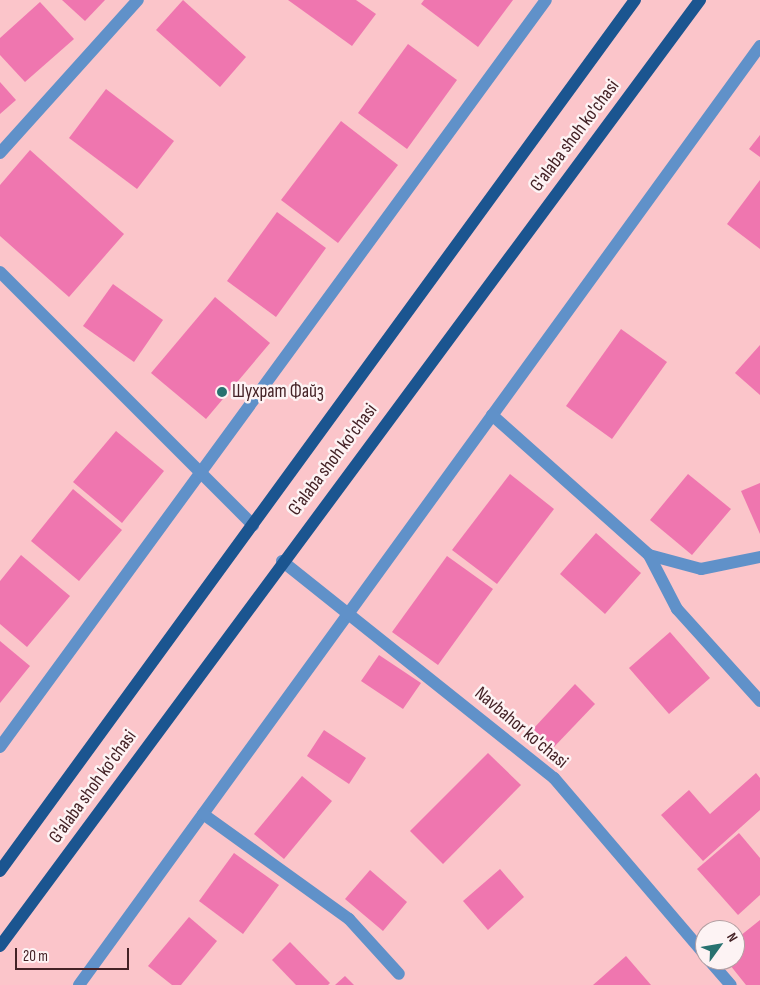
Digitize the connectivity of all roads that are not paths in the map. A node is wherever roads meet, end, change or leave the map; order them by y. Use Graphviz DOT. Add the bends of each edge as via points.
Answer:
graph roads {
  1 [pos="138,0"];
  2 [pos="546,0"];
  3 [pos="629,0"];
  4 [pos="635,0"];
  5 [pos="700,0"];
  6 [pos="625,13"];
  7 [pos="760,46"];
  8 [pos="0,153"];
  9 [pos="0,272"];
  10 [pos="492,415"];
  11 [pos="200,472"];
  12 [pos="253,525"];
  13 [pos="649,556"];
  14 [pos="760,557"];
  15 [pos="282,561"];
  16 [pos="350,612"];
  17 [pos="760,701"];
  18 [pos="0,747"];
  19 [pos="203,814"];
  20 [pos="0,871"];
  21 [pos="695,943"];
  22 [pos="0,946"];
  23 [pos="718,970"];
  24 [pos="399,974"];
  25 [pos="79,985"];
  26 [pos="731,985"];
  1 -- 8 [label="street"];
  2 -- 11 [label="street"];
  3 -- 6 [label="street"];
  4 -- 6 [label="main road, G'alaba shoh ko'chasi"];
  5 -- 15 [label="main road, G'alaba shoh ko'chasi"];
  6 -- 12 [label="main road, G'alaba shoh ko'chasi"];
  7 -- 10 [label="street"];
  9 -- 11 [label="street"];
  10 -- 13 [label="street"];
  10 -- 16 [label="street"];
  11 -- 12 [label="street"];
  11 -- 18 [label="street"];
  12 -- 20 [label="main road, G'alaba shoh ko'chasi"];
  13 -- 14 [label="street" via="701,569"];
  13 -- 17 [label="street" via="678,609"];
  15 -- 16 [label="street, Navbahor ko'chasi"];
  15 -- 22 [label="main road, G'alaba shoh ko'chasi"];
  16 -- 19 [label="street"];
  16 -- 21 [label="street, Navbahor ko'chasi" via="554,778"];
  19 -- 24 [label="street" via="349,919"];
  19 -- 25 [label="street"];
  23 -- 26 [label="street"];
}
